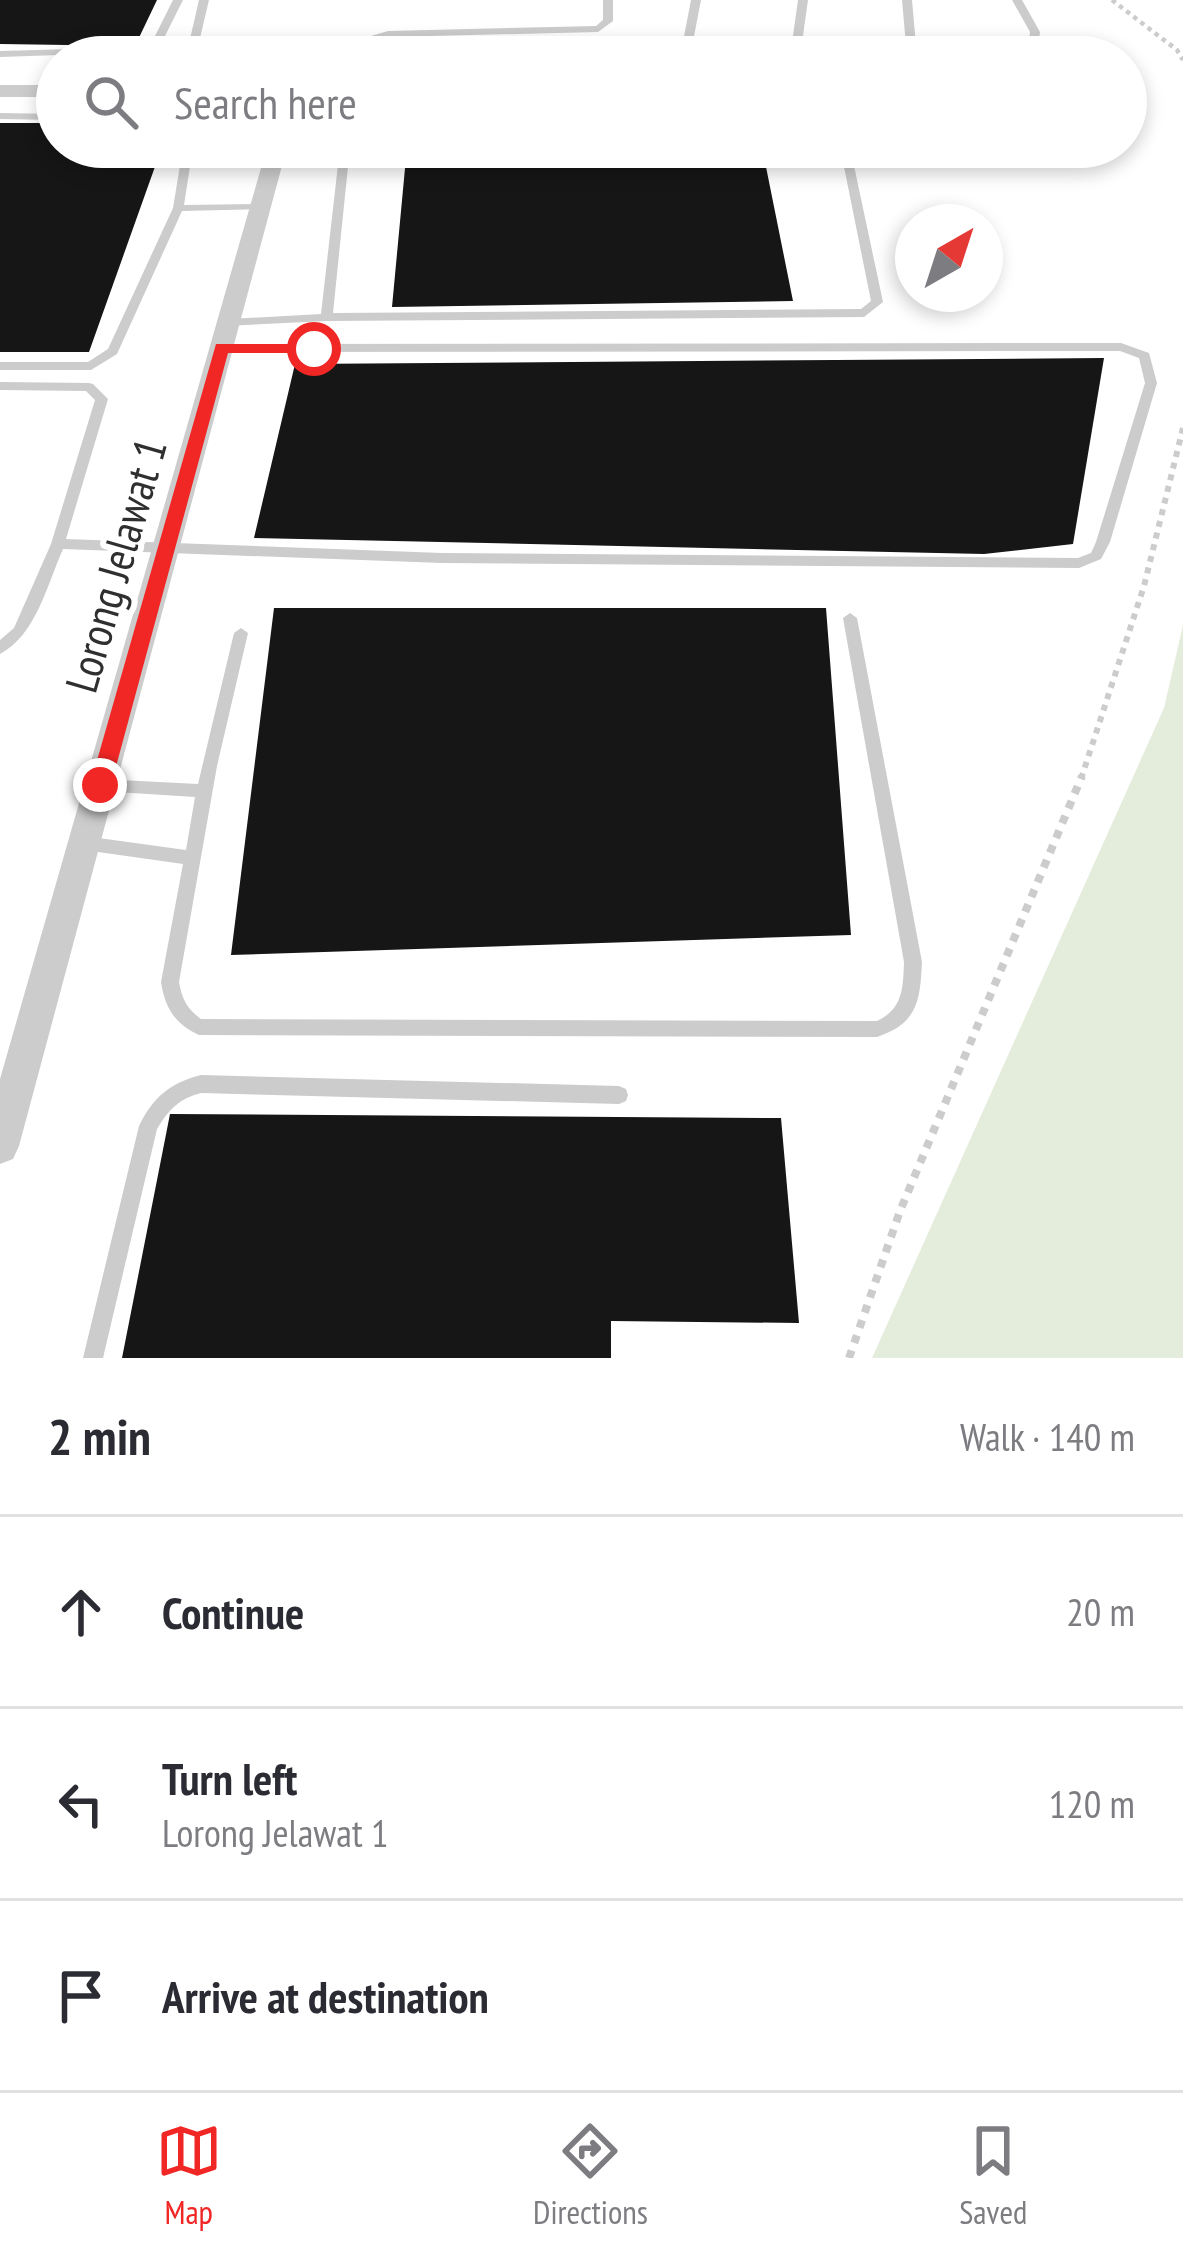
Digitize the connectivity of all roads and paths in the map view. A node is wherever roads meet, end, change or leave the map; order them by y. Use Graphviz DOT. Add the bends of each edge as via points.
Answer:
graph roads {
  1 [pos="178,0"];
  2 [pos="204,0"];
  3 [pos="608,0"];
  4 [pos="696,0"];
  5 [pos="802,0"];
  6 [pos="908,0"];
  7 [pos="1017,0"];
  8 [pos="1112,0"];
  9 [pos="160,36"];
  10 [pos="196,36"];
  11 [pos="381,36"];
  12 [pos="689,36"];
  13 [pos="798,36"];
  14 [pos="911,36"];
  15 [pos="1035,36"];
  16 [pos="36,53"];
  17 [pos="0,54"];
  18 [pos="1183,60"];
  19 [pos="0,91"];
  20 [pos="36,91"];
  21 [pos="0,116"];
  22 [pos="36,116"];
  23 [pos="185,168"];
  24 [pos="271,168"];
  25 [pos="343,168"];
  26 [pos="849,168"];
  27 [pos="261,207"];
  28 [pos="178,208"];
  29 [pos="327,317"];
  30 [pos="225,335"];
  31 [pos="0,366"];
  32 [pos="0,386"];
  33 [pos="1183,428"];
  34 [pos="58,544"];
  35 [pos="166,550"];
  36 [pos="850,618"];
  37 [pos="241,633"];
  38 [pos="0,649"];
  39 [pos="100,785"];
  40 [pos="204,791"];
  41 [pos="84,843"];
  42 [pos="193,858"];
  43 [pos="619,1095"];
  44 [pos="0,1146"];
  45 [pos="93,1358"];
  46 [pos="849,1358"];
  1 -- 9 [label="lane"];
  2 -- 10 [label="lane"];
  3 -- 11 [label="lane" via="608,21 598,29"];
  4 -- 12 [label="lane"];
  5 -- 13 [label="lane"];
  6 -- 14 [label="lane"];
  7 -- 15 [label="lane"];
  8 -- 18 [label="path"];
  16 -- 17 [label="lane"];
  19 -- 20 [label="street"];
  21 -- 22 [label="lane"];
  23 -- 28 [label="lane"];
  24 -- 27 [label="street, Lorong Jelawat 1"];
  25 -- 29 [label="lane"];
  26 -- 29 [label="lane" via="877,302 864,313"];
  27 -- 28 [label="lane"];
  27 -- 30 [label="street, Lorong Jelawat 1"];
  28 -- 31 [label="lane" via="102,362"];
  29 -- 30 [label="lane"];
  30 -- 35 [label="street, Lorong Jelawat 1"];
  30 -- 35 [label="lane" via="1121,346 1145,356 1151,382 1103,542 1096,556 1078,562"];
  32 -- 34 [label="lane" via="89,387 102,399"];
  33 -- 46 [label="path" via="1144,586 1077,791 986,998"];
  34 -- 35 [label="lane"];
  34 -- 38 [label="lane" via="20,631"];
  35 -- 39 [label="street, Lorong Jelawat 1"];
  36 -- 42 [label="lane" via="913,962 906,1012 892,1025 199,1027 182,1018 170,982"];
  37 -- 40 [label="lane"];
  39 -- 40 [label="lane"];
  39 -- 41 [label="street, Lorong Jelawat 1"];
  40 -- 42 [label="lane"];
  41 -- 42 [label="lane"];
  41 -- 44 [label="street, Lorong Jelawat 1"];
  43 -- 45 [label="lane" via="182,1088 148,1126"];
}
